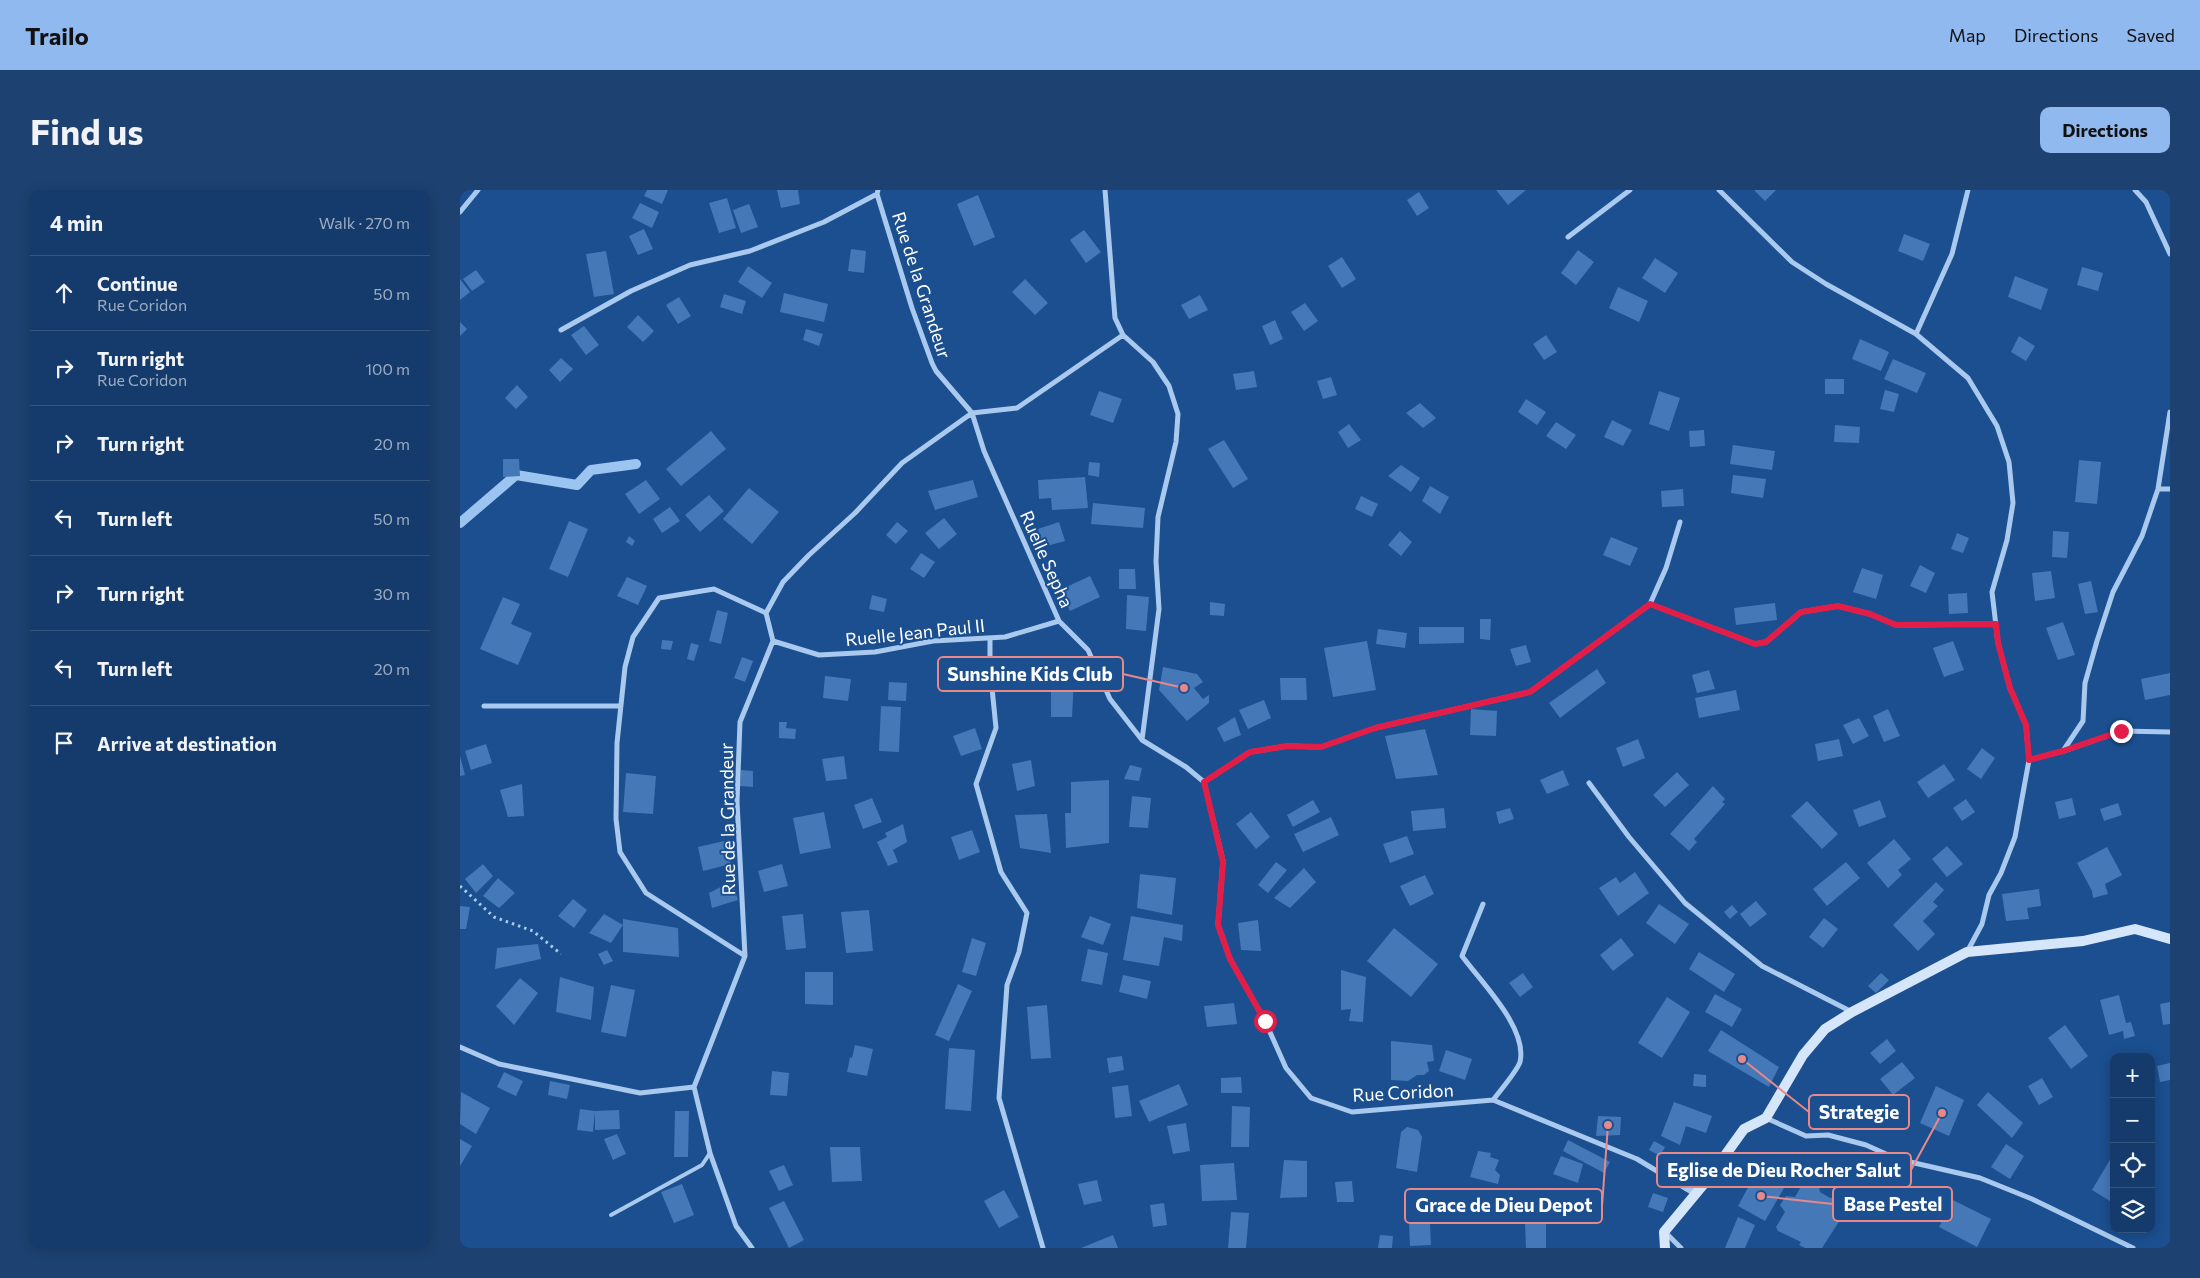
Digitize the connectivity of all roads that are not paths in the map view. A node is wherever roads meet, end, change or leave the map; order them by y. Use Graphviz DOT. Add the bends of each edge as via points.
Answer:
graph roads {
  1 [pos="478,190"];
  2 [pos="1104,190"];
  3 [pos="1630,190"];
  4 [pos="1719,190"];
  5 [pos="1968,190"];
  6 [pos="2135,190"];
  7 [pos="877,192"];
  8 [pos="460,212"];
  9 [pos="1568,237"];
  10 [pos="2170,254"];
  11 [pos="561,330"];
  12 [pos="1916,334"];
  13 [pos="1123,335"];
  14 [pos="2170,412"];
  15 [pos="972,413"];
  16 [pos="2158,489"];
  17 [pos="2170,489"];
  18 [pos="1680,522"];
  19 [pos="1650,604"];
  20 [pos="766,613"];
  21 [pos="1059,621"];
  22 [pos="1996,624"];
  23 [pos="990,638"];
  24 [pos="773,641"];
  25 [pos="484,706"];
  26 [pos="621,706"];
  27 [pos="2170,732"];
  28 [pos="1142,740"];
  29 [pos="2063,751"];
  30 [pos="2029,760"];
  31 [pos="1204,782"];
  32 [pos="1589,783"];
  33 [pos="1484,904"];
  34 [pos="2170,939"];
  35 [pos="1967,952"];
  36 [pos="745,956"];
  37 [pos="1852,1012"];
  38 [pos="460,1047"];
  39 [pos="694,1087"];
  40 [pos="1493,1100"];
  41 [pos="1766,1118"];
  42 [pos="710,1153"];
  43 [pos="1708,1179"];
  44 [pos="611,1215"];
  45 [pos="1664,1232"];
  46 [pos="752,1248"];
  47 [pos="1043,1248"];
  48 [pos="1665,1248"];
  49 [pos="1681,1248"];
  50 [pos="2133,1248"];
  1 -- 8 [label="street"];
  2 -- 13 [label="street" via="1114,318"];
  3 -- 9 [label="street"];
  4 -- 12 [label="street" via="1792,262"];
  5 -- 12 [label="street" via="1952,254"];
  6 -- 10 [label="street" via="2146,202"];
  7 -- 11 [label="street" via="824,222 750,251 690,266 630,291"];
  7 -- 15 [label="street, Rue de la Grandeur" via="932,363"];
  12 -- 22 [label="street" via="1968,378 1997,426 2009,462 2013,504 2007,540 1992,592"];
  13 -- 15 [label="street" via="1018,408"];
  13 -- 28 [label="street" via="1153,362 1169,386 1178,414 1176,442 1158,517 1159,609"];
  14 -- 16 [label="street"];
  15 -- 20 [label="street" via="902,463 782,582"];
  15 -- 21 [label="street, Ruelle Sepha" via="984,451"];
  16 -- 17 [label="street"];
  16 -- 29 [label="street" via="2142,536 2113,592 2097,641 2086,683 2083,720"];
  18 -- 19 [label="street" via="1666,568"];
  19 -- 22 [label="street" via="1755,644 1766,642 1801,612 1838,606 1896,625"];
  19 -- 31 [label="street" via="1530,692 1375,728 1321,747 1287,746 1250,752"];
  20 -- 24 [label="street"];
  20 -- 26 [label="street" via="714,589 659,598 633,637 625,667"];
  21 -- 23 [label="street, Ruelle Jean Paul II" via="1005,637"];
  21 -- 28 [label="street, Ruelle Sepha" via="1088,650 1110,699"];
  22 -- 30 [label="street" via="2010,688 2026,725"];
  23 -- 24 [label="street, Ruelle Jean Paul II" via="932,640 875,652 819,655"];
  23 -- 47 [label="street" via="996,728 976,784 1001,872 1027,913 1019,952 1007,985 999,1098"];
  24 -- 36 [label="street, Rue de la Grandeur" via="740,722 737,802"];
  25 -- 26 [label="street"];
  26 -- 36 [label="street" via="616,818 620,852 646,893"];
  27 -- 29 [label="street" via="2121,731"];
  28 -- 31 [label="street, Ruelle Sepha"];
  29 -- 30 [label="street"];
  30 -- 35 [label="street" via="2015,837 1989,895 1982,924"];
  31 -- 40 [label="street, Rue Coridon" via="1223,862 1218,925 1230,959 1265,1021 1286,1068 1311,1098 1352,1112"];
  32 -- 37 [label="street" via="1684,903 1762,966"];
  33 -- 40 [label="street" via="1462,956 1504,1010 1519,1038 1520,1063"];
  34 -- 35 [label="street" via="2135,930 2083,940"];
  35 -- 37 [label="street"];
  36 -- 39 [label="street, Rue de la Grandeur"];
  37 -- 41 [label="street" via="1825,1029 1803,1055"];
  38 -- 39 [label="street" via="499,1064 640,1093"];
  39 -- 42 [label="street"];
  40 -- 43 [label="street, Rue Coridon" via="1637,1159 1690,1191"];
  41 -- 43 [label="street" via="1744,1129"];
  41 -- 50 [label="street" via="1806,1136 1828,1135 1866,1145 1897,1159 1980,1178 2032,1199"];
  42 -- 44 [label="lane" via="702,1165"];
  42 -- 46 [label="street" via="736,1226"];
  43 -- 45 [label="street"];
  45 -- 48 [label="street"];
  45 -- 49 [label="street"];
}
